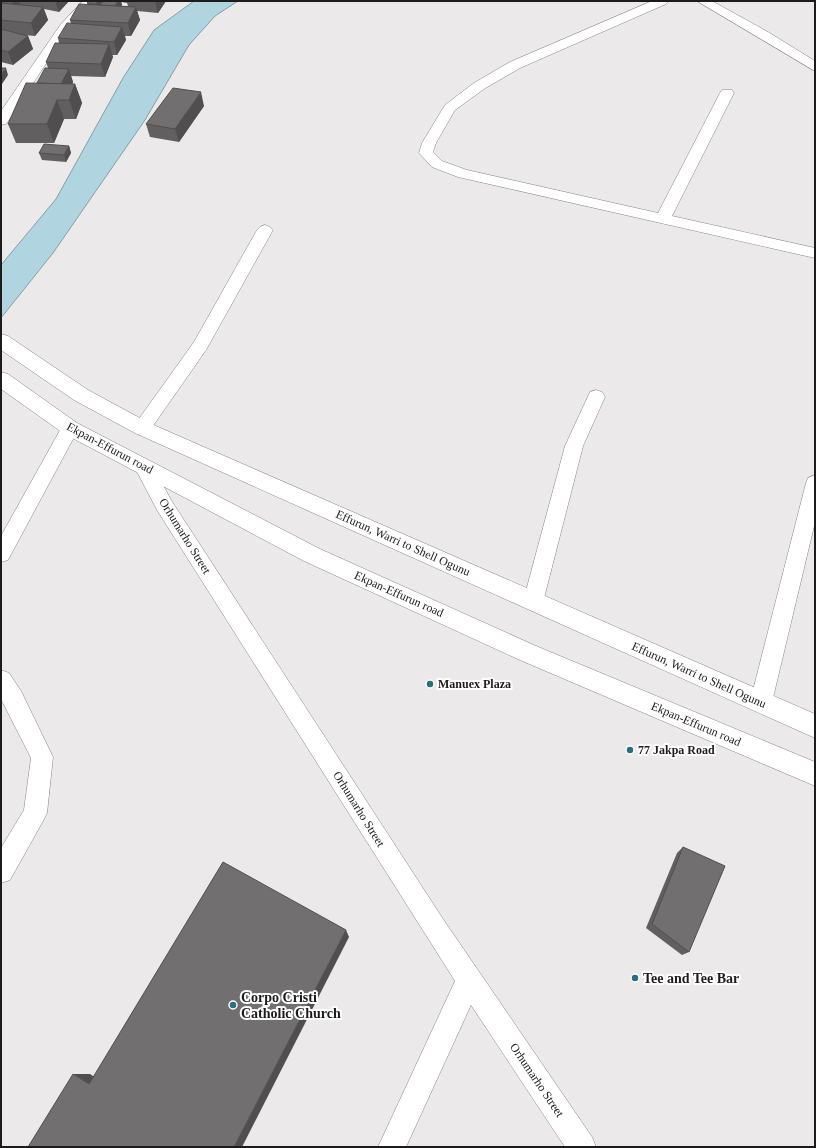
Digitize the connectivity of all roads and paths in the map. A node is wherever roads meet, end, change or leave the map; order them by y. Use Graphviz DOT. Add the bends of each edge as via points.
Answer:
graph roads {
  1 [pos="90,1"];
  2 [pos="662,1"];
  3 [pos="703,1"];
  4 [pos="815,67"];
  5 [pos="727,93"];
  6 [pos="1,121"];
  7 [pos="663,218"];
  8 [pos="265,230"];
  9 [pos="815,253"];
  10 [pos="1,341"];
  11 [pos="1,379"];
  12 [pos="596,397"];
  13 [pos="70,428"];
  14 [pos="142,428"];
  15 [pos="143,466"];
  16 [pos="815,483"];
  17 [pos="1,554"];
  18 [pos="533,602"];
  19 [pos="1,680"];
  20 [pos="761,702"];
  21 [pos="815,726"];
  22 [pos="815,774"];
  23 [pos="1,871"];
  24 [pos="469,980"];
  25 [pos="392,1147"];
  26 [pos="582,1147"];
  1 -- 6 [label="street" via="65,27"];
  2 -- 7 [label="street" via="515,65 479,86 450,108 428,143 426,154 437,164 463,174"];
  3 -- 4 [label="street"];
  5 -- 7 [label="street"];
  7 -- 9 [label="street"];
  8 -- 14 [label="street" via="200,346"];
  10 -- 14 [label="main road, Effurun, Warri to Shell Ogunu" via="81,395"];
  11 -- 13 [label="main road, Ekpan-Effurun road"];
  12 -- 18 [label="street" via="574,446"];
  13 -- 15 [label="main road, Ekpan-Effurun road"];
  13 -- 17 [label="street"];
  14 -- 18 [label="main road, Effurun, Warri to Shell Ogunu"];
  15 -- 22 [label="main road, Ekpan-Effurun road" via="312,555 528,653"];
  15 -- 24 [label="street, Orhumarho Street" via="164,505"];
  16 -- 20 [label="street"];
  18 -- 20 [label="main road, Effurun, Warri to Shell Ogunu"];
  19 -- 23 [label="street" via="13,698 42,757 35,813"];
  20 -- 21 [label="main road, Effurun, Warri to Shell Ogunu"];
  24 -- 25 [label="street"];
  24 -- 26 [label="street, Orhumarho Street"];
}
